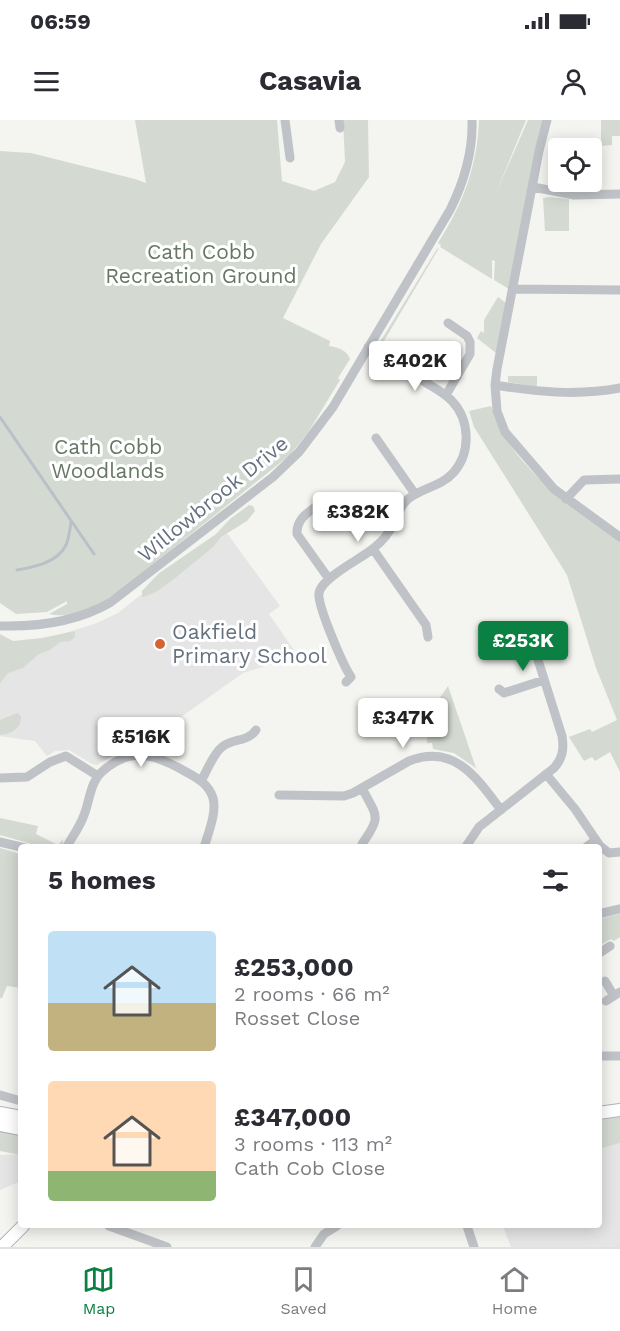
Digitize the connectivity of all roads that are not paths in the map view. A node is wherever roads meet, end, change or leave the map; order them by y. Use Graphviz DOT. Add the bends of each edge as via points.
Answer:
graph roads {
  1 [pos="285,120"];
  2 [pos="472,120"];
  3 [pos="547,120"];
  4 [pos="290,158"];
  5 [pos="532,187"];
  6 [pos="620,194"];
  7 [pos="513,289"];
  8 [pos="620,290"];
  9 [pos="448,323"];
  10 [pos="368,347"];
  11 [pos="495,385"];
  12 [pos="620,388"];
  13 [pos="446,395"];
  14 [pos="376,438"];
  15 [pos="620,479"];
  16 [pos="415,494"];
  17 [pos="566,499"];
  18 [pos="324,501"];
  19 [pos="620,537"];
  20 [pos="373,549"];
  21 [pos="329,579"];
  22 [pos="0,626"];
  23 [pos="540,636"];
  24 [pos="428,637"];
  25 [pos="544,680"];
  26 [pos="346,682"];
  27 [pos="499,689"];
  28 [pos="256,730"];
  29 [pos="546,774"];
  30 [pos="98,776"];
  31 [pos="0,778"];
  32 [pos="201,781"];
  33 [pos="362,788"];
  34 [pos="279,795"];
  35 [pos="501,810"];
  36 [pos="596,840"];
  37 [pos="0,842"];
  38 [pos="68,844"];
  39 [pos="205,844"];
  40 [pos="362,844"];
  41 [pos="467,844"];
  42 [pos="590,844"];
  43 [pos="600,844"];
  44 [pos="18,846"];
  45 [pos="602,846"];
  46 [pos="620,852"];
  47 [pos="620,909"];
  48 [pos="602,913"];
  49 [pos="610,946"];
  50 [pos="602,951"];
  51 [pos="605,981"];
  52 [pos="614,996"];
  53 [pos="602,1056"];
  54 [pos="620,1056"];
  55 [pos="0,1095"];
  56 [pos="18,1100"];
  57 [pos="620,1110"];
  58 [pos="602,1112"];
  59 [pos="0,1113"];
  60 [pos="18,1116"];
  61 [pos="0,1125"];
  62 [pos="18,1129"];
  63 [pos="21,1228"];
  64 [pos="115,1228"];
  65 [pos="334,1228"];
  66 [pos="468,1228"];
  67 [pos="167,1246"];
  68 [pos="2,1247"];
  69 [pos="315,1247"];
  70 [pos="474,1247"];
  1 -- 4 [label="street"];
  2 -- 10 [label="street, Willowbrook Drive" via="468,160 454,201"];
  3 -- 5 [label="street"];
  5 -- 6 [label="street" via="574,195"];
  5 -- 7 [label="street"];
  7 -- 8 [label="street"];
  7 -- 11 [label="street"];
  9 -- 13 [label="street" via="467,336 471,349"];
  10 -- 13 [label="street"];
  10 -- 22 [label="street, Willowbrook Drive" via="326,417 299,452 147,576 111,602 80,617"];
  11 -- 12 [label="street" via="559,393"];
  11 -- 17 [label="street" via="497,411 505,432"];
  13 -- 16 [label="street" via="464,419 464,454 450,476"];
  14 -- 16 [label="street"];
  15 -- 17 [label="street" via="584,480"];
  16 -- 20 [label="street" via="401,507 390,530"];
  17 -- 19 [label="street"];
  18 -- 21 [label="street" via="303,516 297,534"];
  20 -- 21 [label="street"];
  20 -- 24 [label="street" via="426,625"];
  21 -- 26 [label="street" via="319,590 319,596 351,677"];
  23 -- 25 [label="street" via="533,644"];
  25 -- 27 [label="street" via="504,693"];
  25 -- 29 [label="street" via="564,744 558,763"];
  28 -- 32 [label="street" via="252,736 220,749"];
  29 -- 35 [label="street"];
  29 -- 36 [label="street"];
  30 -- 31 [label="street" via="66,756 27,777"];
  30 -- 32 [label="street" via="120,759 147,754"];
  30 -- 38 [label="street" via="83,819"];
  32 -- 39 [label="street" via="214,801"];
  33 -- 34 [label="street" via="335,797"];
  33 -- 35 [label="street" via="418,758 439,756 467,769"];
  33 -- 40 [label="street" via="376,820"];
  35 -- 41 [label="street"];
  36 -- 42 [label="street"];
  36 -- 43 [label="street"];
  37 -- 44 [label="street"];
  45 -- 46 [label="street" via="609,853"];
  47 -- 48 [label="street"];
  49 -- 50 [label="street"];
  51 -- 52 [label="street"];
  53 -- 54 [label="street"];
  55 -- 56 [label="street"];
  57 -- 58 [label="main road"];
  59 -- 60 [label="main road"];
  61 -- 62 [label="main road"];
  63 -- 68 [label="main road"];
  64 -- 67 [label="street"];
  65 -- 69 [label="street"];
  66 -- 70 [label="street"];
}
